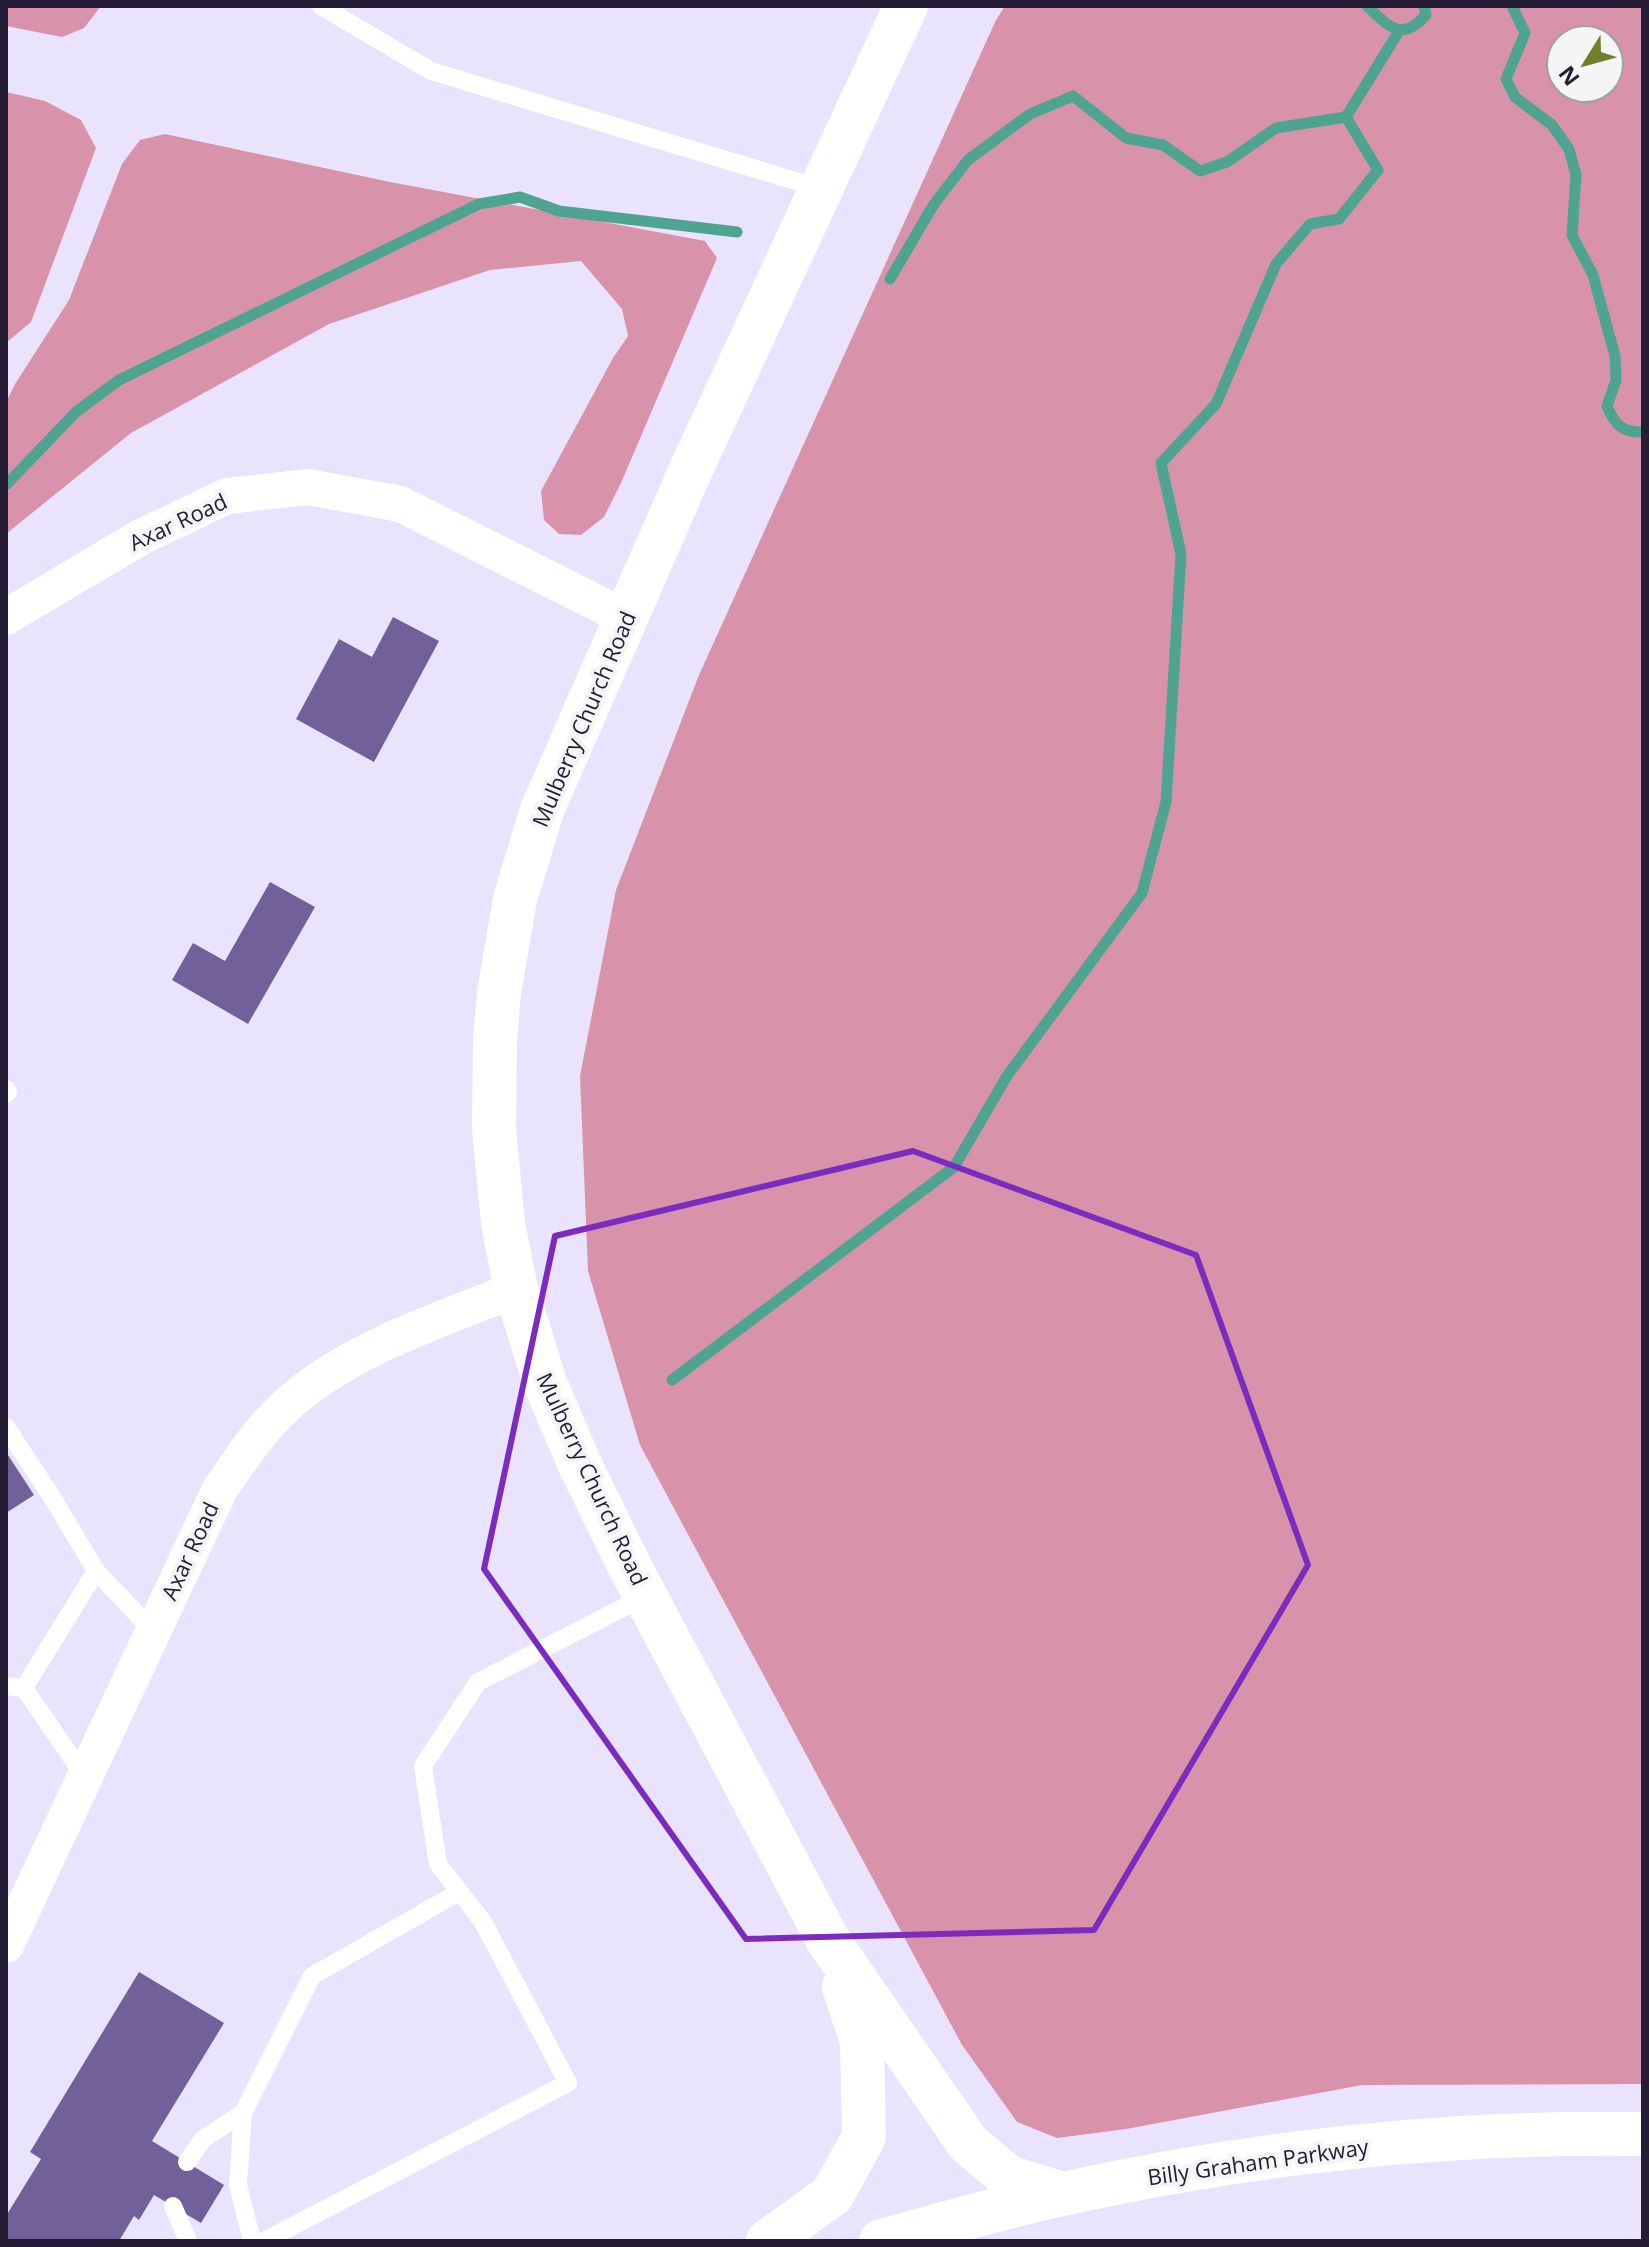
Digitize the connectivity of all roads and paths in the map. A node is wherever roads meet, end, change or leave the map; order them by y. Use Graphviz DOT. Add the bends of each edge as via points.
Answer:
graph roads {
  1 [pos="321,6"];
  2 [pos="906,6"];
  3 [pos="822,189"];
  4 [pos="6,617"];
  5 [pos="627,618"];
  6 [pos="516,1289"];
  7 [pos="6,1427"];
  8 [pos="96,1571"];
  9 [pos="646,1596"];
  10 [pos="153,1631"];
  11 [pos="15,1687"];
  12 [pos="85,1777"];
  13 [pos="459,1892"];
  14 [pos="828,1940"];
  15 [pos="6,1945"];
  16 [pos="243,2113"];
  17 [pos="1643,2134"];
  18 [pos="187,2162"];
  19 [pos="1063,2194"];
  20 [pos="173,2206"];
  21 [pos="188,2241"];
  22 [pos="252,2241"];
  23 [pos="264,2241"];
  24 [pos="768,2241"];
  25 [pos="881,2241"];
  1 -- 3 [label="lane" via="431,71"];
  2 -- 3 [label="main road, Mulberry Church Road"];
  3 -- 5 [label="main road, Mulberry Church Road"];
  4 -- 5 [label="street, Axar Road" via="141,537 227,496 308,487 400,504"];
  5 -- 6 [label="main road, Mulberry Church Road" via="542,810 515,899 499,993 494,1129"];
  6 -- 9 [label="main road, Mulberry Church Road" via="580,1465"];
  6 -- 10 [label="street, Axar Road" via="376,1347 299,1394 255,1439 219,1491"];
  7 -- 8 [label="lane"];
  8 -- 10 [label="lane"];
  8 -- 11 [label="lane"];
  9 -- 13 [label="lane" via="478,1682 423,1766 438,1864"];
  9 -- 14 [label="main road, Mulberry Church Road"];
  10 -- 12 [label="street, Axar Road"];
  11 -- 12 [label="lane"];
  12 -- 15 [label="street, Axar Road"];
  13 -- 16 [label="lane" via="312,1976"];
  13 -- 23 [label="lane" via="483,1922 568,2083"];
  14 -- 19 [label="main road" via="968,2143 1008,2177"];
  14 -- 24 [label="main road" via="862,2042 864,2137 832,2195"];
  16 -- 18 [label="lane" via="203,2139"];
  16 -- 22 [label="lane" via="238,2185"];
  17 -- 19 [label="main road, Billy Graham Parkway" via="1498,2136 1335,2148"];
  19 -- 25 [label="main road, Billy Graham Parkway"];
  20 -- 21 [label="lane"];
}
